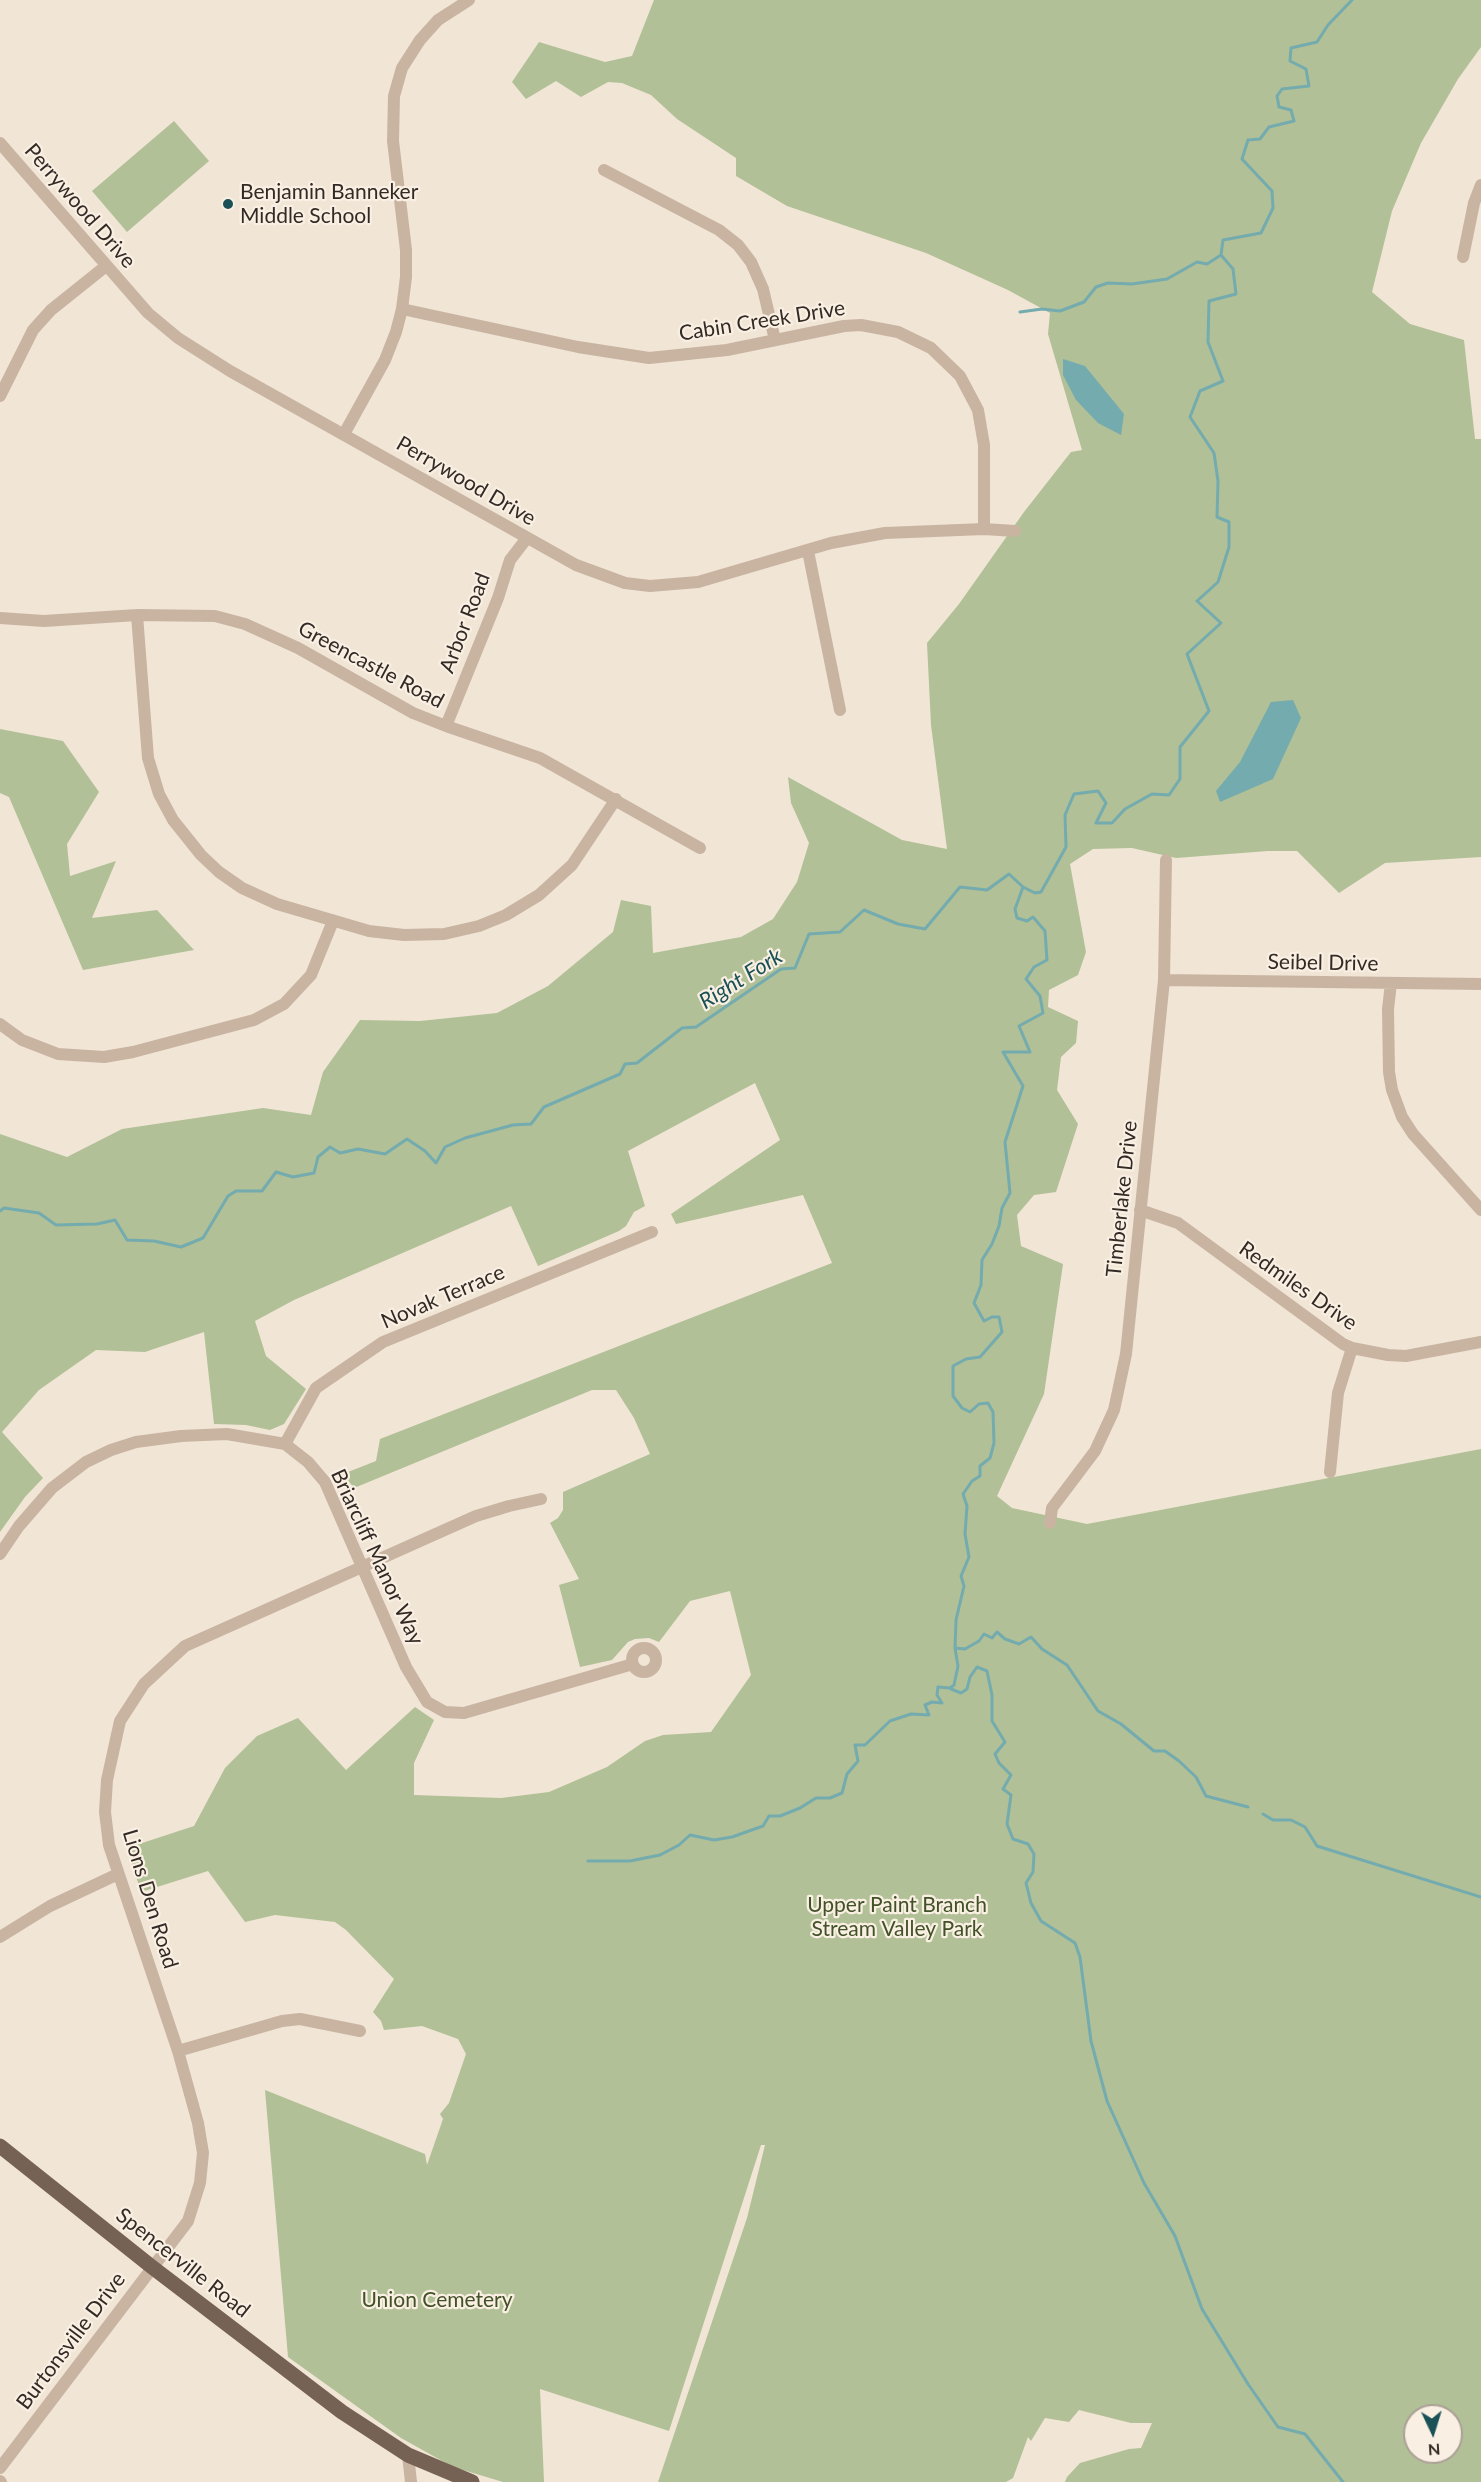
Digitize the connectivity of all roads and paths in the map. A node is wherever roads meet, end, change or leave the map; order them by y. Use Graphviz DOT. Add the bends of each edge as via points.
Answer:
graph roads {
  1 [pos="469,0"];
  2 [pos="1,146"];
  3 [pos="604,170"];
  4 [pos="1481,184"];
  5 [pos="1463,257"];
  6 [pos="106,266"];
  7 [pos="402,309"];
  8 [pos="775,340"];
  9 [pos="0,396"];
  10 [pos="345,434"];
  11 [pos="984,529"];
  12 [pos="1015,531"];
  13 [pos="527,538"];
  14 [pos="808,551"];
  15 [pos="137,615"];
  16 [pos="0,618"];
  17 [pos="840,710"];
  18 [pos="446,726"];
  19 [pos="616,799"];
  20 [pos="700,848"];
  21 [pos="1166,860"];
  22 [pos="333,921"];
  23 [pos="1164,980"];
  24 [pos="1391,983"];
  25 [pos="1481,984"];
  26 [pos="0,1024"];
  27 [pos="1140,1210"];
  28 [pos="1481,1210"];
  29 [pos="652,1232"];
  30 [pos="1481,1342"];
  31 [pos="1352,1348"];
  32 [pos="285,1444"];
  33 [pos="1330,1472"];
  34 [pos="541,1499"];
  35 [pos="1050,1523"];
  36 [pos="0,1554"];
  37 [pos="363,1565"];
  38 [pos="633,1664"];
  39 [pos="118,1874"];
  40 [pos="0,1937"];
  41 [pos="360,2031"];
  42 [pos="178,2051"];
  43 [pos="0,2146"];
  44 [pos="152,2267"];
  45 [pos="409,2461"];
  46 [pos="0,2468"];
  47 [pos="411,2482"];
  48 [pos="454,2482"];
  49 [pos="472,2482"];
  1 -- 7 [label="street" via="438,20 420,40 402,68 394,96 393,141 406,250"];
  2 -- 6 [label="street, Perrywood Drive"];
  3 -- 8 [label="street" via="719,230 738,245 763,288"];
  4 -- 5 [label="street"];
  6 -- 9 [label="street" via="51,310 33,330"];
  6 -- 10 [label="street, Perrywood Drive" via="178,338"];
  7 -- 8 [label="street, Cabin Creek Drive" via="578,347 649,358 727,350"];
  7 -- 10 [label="street" via="385,360"];
  8 -- 11 [label="street, Cabin Creek Drive" via="861,325 898,332 931,348 960,376 980,418"];
  10 -- 13 [label="street, Perrywood Drive"];
  11 -- 12 [label="street, Perrywood Drive"];
  11 -- 14 [label="street, Perrywood Drive" via="885,533"];
  13 -- 14 [label="street, Perrywood Drive" via="576,565 625,583 650,586 698,582"];
  13 -- 18 [label="street, Arbor Road" via="510,560"];
  14 -- 17 [label="street"];
  15 -- 16 [label="street, Greencastle Road" via="44,621"];
  15 -- 18 [label="street, Greencastle Road" via="215,616 244,624 298,648 413,713"];
  15 -- 22 [label="street" via="148,758 159,794 173,820 201,855 242,888 277,904"];
  18 -- 19 [label="street, Greencastle Road" via="540,758"];
  19 -- 20 [label="street, Greencastle Road"];
  19 -- 22 [label="street" via="572,865 539,895 506,915 444,934 369,931"];
  21 -- 23 [label="street, Timberlake Drive"];
  22 -- 26 [label="street" via="311,975 284,1004 254,1020 104,1057 58,1054 22,1040"];
  23 -- 24 [label="street, Seibel Drive"];
  23 -- 27 [label="street, Timberlake Drive"];
  24 -- 25 [label="street, Seibel Drive"];
  24 -- 28 [label="street" via="1389,1072 1402,1117"];
  27 -- 31 [label="street, Redmiles Drive" via="1178,1223"];
  27 -- 35 [label="street, Timberlake Drive" via="1126,1354 1114,1410 1095,1451 1052,1508"];
  29 -- 32 [label="street, Novak Terrace" via="383,1342 316,1389"];
  30 -- 31 [label="street, Redmiles Drive" via="1406,1356"];
  31 -- 33 [label="street" via="1338,1393"];
  32 -- 36 [label="street, Briarcliff Manor Way" via="226,1434 136,1442 111,1450 86,1462 52,1488"];
  32 -- 37 [label="street, Briarcliff Manor Way" via="325,1482"];
  34 -- 37 [label="street, Lions Den Road" via="476,1516"];
  37 -- 38 [label="street, Briarcliff Manor Way" via="406,1668 427,1702 445,1712 464,1713"];
  37 -- 39 [label="street, Lions Den Road" via="185,1646 144,1684 120,1721 107,1780 105,1812"];
  39 -- 40 [label="street" via="50,1906"];
  39 -- 42 [label="street, Lions Den Road"];
  41 -- 42 [label="street" via="300,2019"];
  42 -- 44 [label="street, Lions Den Road" via="198,2123 203,2153 200,2183 188,2222"];
  43 -- 44 [label="main road, Spencerville Road"];
  44 -- 45 [label="main road, Spencerville Road" via="342,2412 350,2424 387,2453"];
  44 -- 46 [label="street, Burtonsville Drive"];
  45 -- 47 [label="street"];
  45 -- 48 [label="main road, Spencerville Road"];
  45 -- 49 [label="main road, Spencerville Road"];
}
